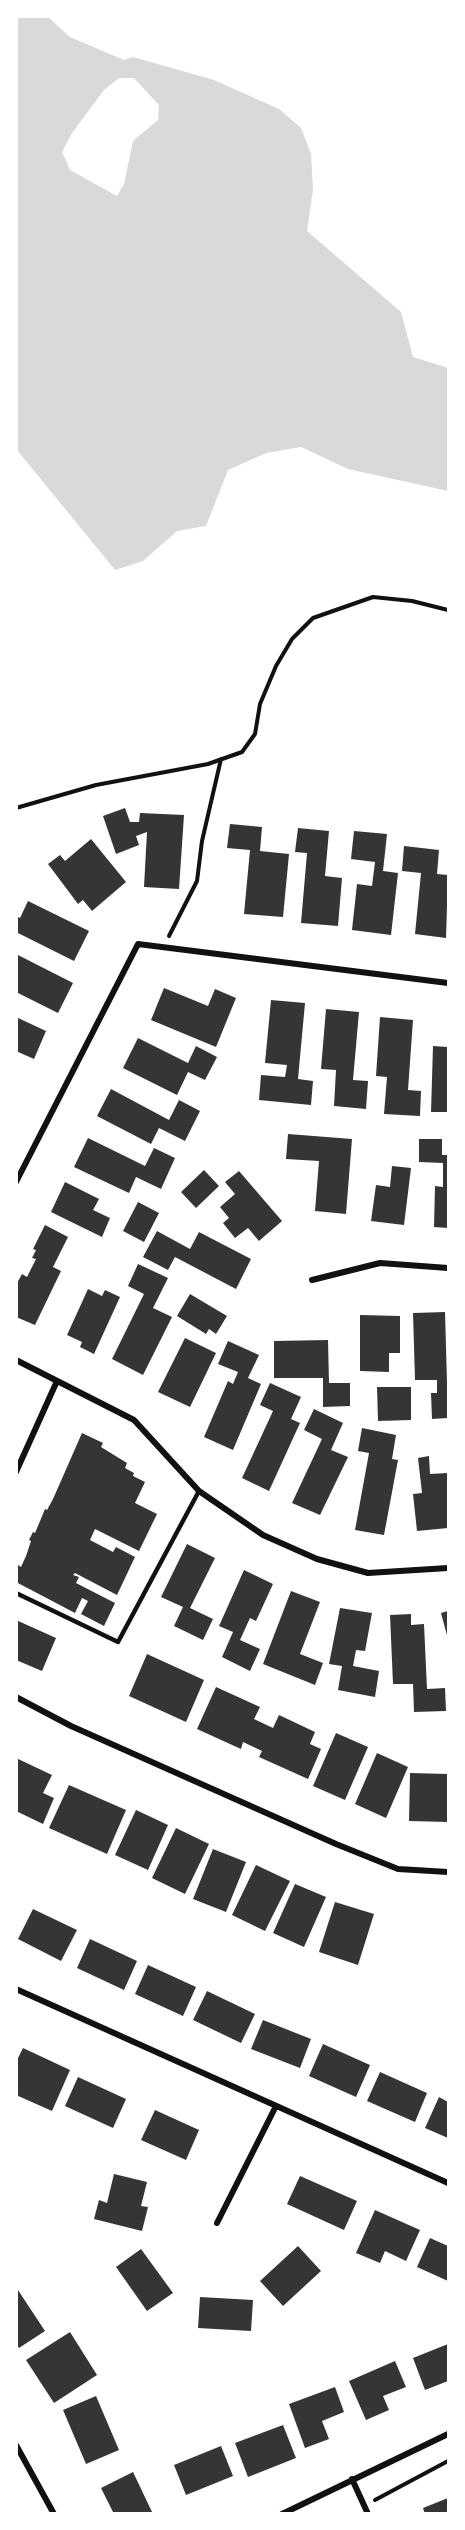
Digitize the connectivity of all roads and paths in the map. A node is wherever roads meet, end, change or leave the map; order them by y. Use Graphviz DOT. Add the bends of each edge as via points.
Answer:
graph roads {
  1 [pos="448,610"];
  2 [pos="221,759"];
  3 [pos="16,808"];
  4 [pos="163,947"];
  5 [pos="448,983"];
  6 [pos="16,1182"];
  7 [pos="448,1268"];
  8 [pos="312,1280"];
  9 [pos="16,1360"];
  10 [pos="57,1380"];
  11 [pos="16,1472"];
  12 [pos="199,1491"];
  13 [pos="448,1568"];
  14 [pos="16,1593"];
  15 [pos="16,1697"];
  16 [pos="448,1872"];
  17 [pos="16,1989"];
  18 [pos="276,2106"];
  19 [pos="448,2183"];
  20 [pos="217,2223"];
  21 [pos="448,2434"];
  22 [pos="16,2445"];
  23 [pos="448,2461"];
  24 [pos="352,2479"];
  25 [pos="381,2497"];
  26 [pos="54,2514"];
  27 [pos="282,2514"];
  28 [pos="368,2514"];
  1 -- 2 [label="path" via="374,597 313,618 292,639 276,666 260,704 255,734 242,752"];
  2 -- 3 [label="path" via="96,785"];
  2 -- 4 [label="path" via="197,881"];
  4 -- 5 [label="street"];
  4 -- 6 [label="street" via="138,944"];
  7 -- 8 [label="street" via="380,1263"];
  9 -- 10 [label="street"];
  10 -- 11 [label="street"];
  10 -- 12 [label="street" via="135,1420"];
  12 -- 13 [label="street" via="263,1535 317,1559 368,1573"];
  12 -- 14 [label="lane" via="118,1642"];
  15 -- 16 [label="street" via="71,1726 367,1857 398,1869"];
  17 -- 18 [label="street"];
  18 -- 19 [label="street"];
  18 -- 20 [label="street"];
  21 -- 24 [label="street"];
  22 -- 26 [label="street"];
  23 -- 25 [label="path"];
  24 -- 27 [label="street"];
  24 -- 28 [label="street"];
}
